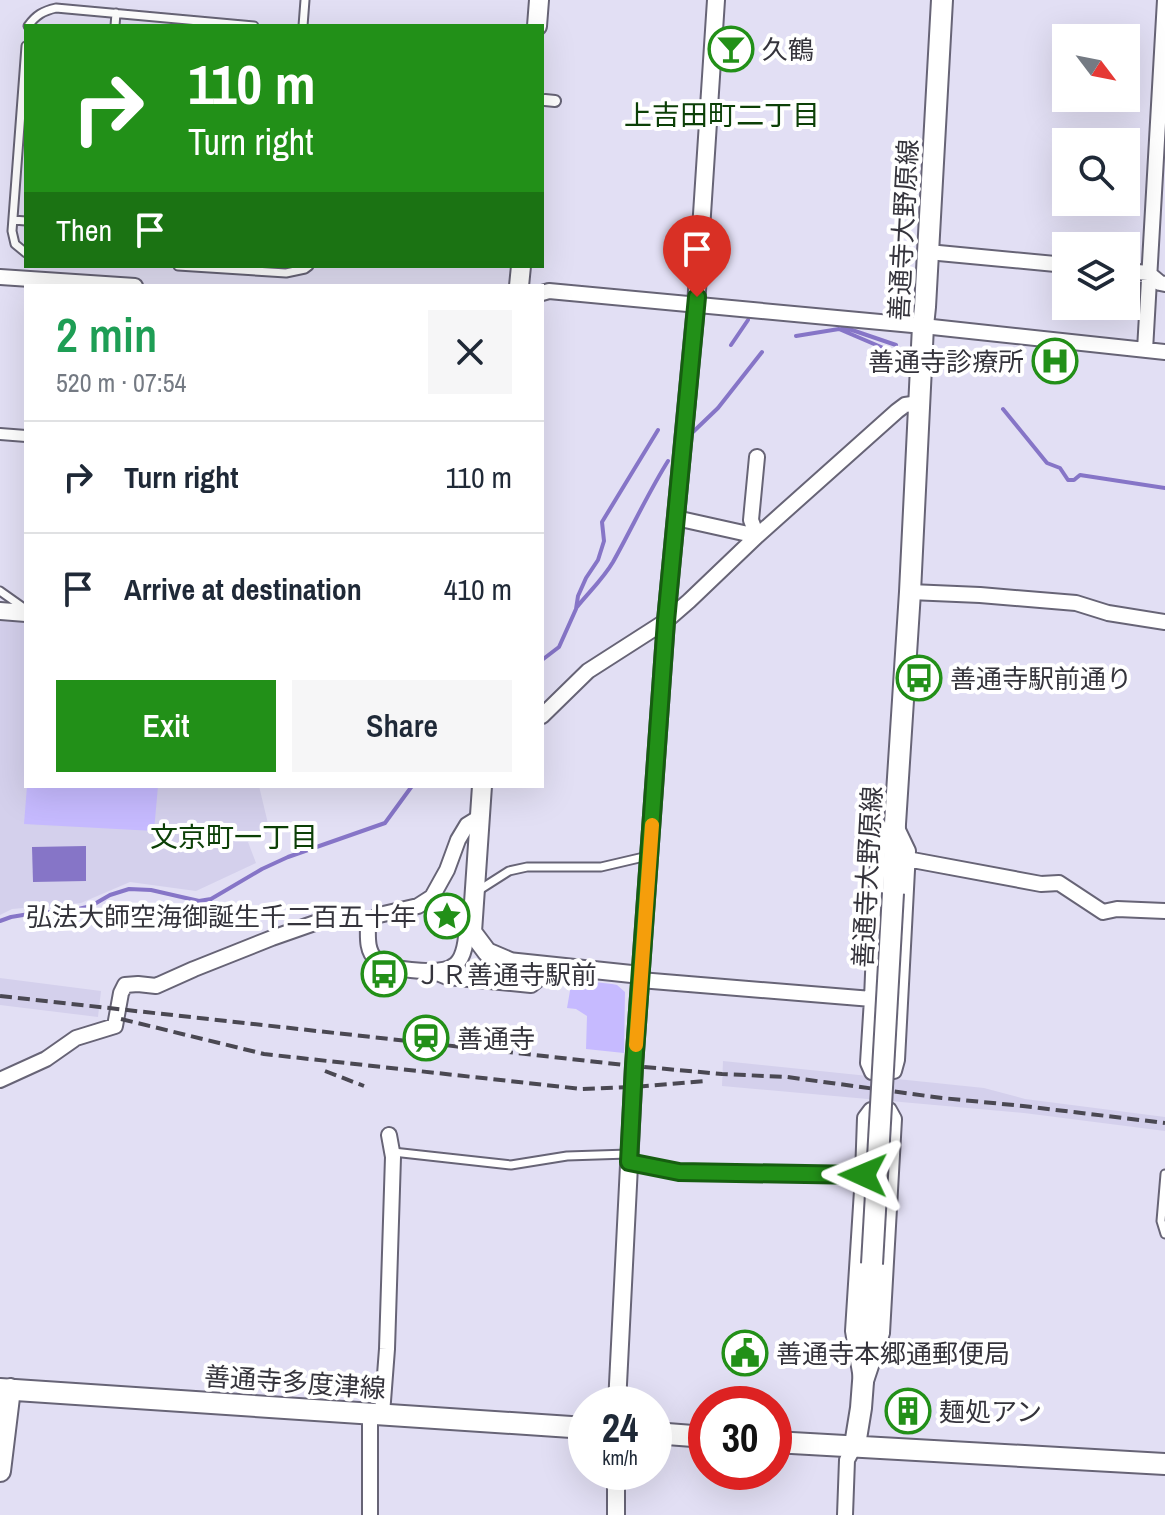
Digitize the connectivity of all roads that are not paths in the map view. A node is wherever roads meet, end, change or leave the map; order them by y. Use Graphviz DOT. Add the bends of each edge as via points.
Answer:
graph roads {
  1 [pos="305,0"];
  2 [pos="539,0"];
  3 [pos="716,0"];
  4 [pos="942,0"];
  5 [pos="1165,0"];
  6 [pos="116,13"];
  7 [pos="164,22"];
  8 [pos="30,24"];
  9 [pos="115,24"];
  10 [pos="209,24"];
  11 [pos="303,24"];
  12 [pos="537,24"];
  13 [pos="1164,41"];
  14 [pos="24,92"];
  15 [pos="22,131"];
  16 [pos="15,186"];
  17 [pos="24,187"];
  18 [pos="20,220"];
  19 [pos="24,251"];
  20 [pos="928,252"];
  21 [pos="1052,264"];
  22 [pos="233,268"];
  23 [pos="257,268"];
  24 [pos="306,268"];
  25 [pos="1140,272"];
  26 [pos="1148,273"];
  27 [pos="0,277"];
  28 [pos="105,284"];
  29 [pos="1165,284"];
  30 [pos="544,292"];
  31 [pos="696,306"];
  32 [pos="923,326"];
  33 [pos="1145,350"];
  34 [pos="1165,352"];
  35 [pos="919,403"];
  36 [pos="0,434"];
  37 [pos="24,436"];
  38 [pos="757,457"];
  39 [pos="676,518"];
  40 [pos="757,536"];
  41 [pos="0,591"];
  42 [pos="910,592"];
  43 [pos="24,609"];
  44 [pos="0,611"];
  45 [pos="24,611"];
  46 [pos="666,621"];
  47 [pos="1165,622"];
  48 [pos="544,714"];
  49 [pos="482,788"];
  50 [pos="480,817"];
  51 [pos="895,824"];
  52 [pos="649,855"];
  53 [pos="452,857"];
  54 [pos="477,859"];
  55 [pos="907,859"];
  56 [pos="474,899"];
  57 [pos="1165,911"];
  58 [pos="368,923"];
  59 [pos="508,961"];
  60 [pos="545,965"];
  61 [pos="434,972"];
  62 [pos="640,978"];
  63 [pos="872,999"];
  64 [pos="0,1080"];
  65 [pos="389,1135"];
  66 [pos="392,1151"];
  67 [pos="630,1158"];
  68 [pos="1165,1174"];
  69 [pos="863,1175"];
  70 [pos="1165,1234"];
  71 [pos="618,1386"];
  72 [pos="5,1389"];
  73 [pos="863,1390"];
  74 [pos="376,1414"];
  75 [pos="568,1427"];
  76 [pos="792,1444"];
  77 [pos="855,1445"];
  78 [pos="1165,1464"];
  79 [pos="0,1471"];
  80 [pos="616,1490"];
  81 [pos="370,1515"];
  82 [pos="616,1515"];
  83 [pos="845,1515"];
  1 -- 11 [label="lane"];
  2 -- 12 [label="main road"];
  3 -- 31 [label="street" via="702,114"];
  4 -- 20 [label="main road, 善通寺大野原線"];
  5 -- 13 [label="street"];
  6 -- 7 [label="lane"];
  6 -- 8 [label="lane" via="56,8"];
  6 -- 9 [label="lane"];
  7 -- 10 [label="lane"];
  13 -- 26 [label="street"];
  14 -- 15 [label="lane"];
  15 -- 16 [label="lane"];
  16 -- 17 [label="lane"];
  16 -- 18 [label="lane"];
  18 -- 19 [label="lane" via="12,231 15,244"];
  20 -- 21 [label="street"];
  20 -- 32 [label="main road, 善通寺大野原線"];
  22 -- 23 [label="lane"];
  23 -- 24 [label="lane" via="286,273"];
  25 -- 26 [label="street"];
  26 -- 29 [label="street"];
  26 -- 33 [label="street"];
  27 -- 28 [label="street"];
  30 -- 31 [label="street"];
  31 -- 32 [label="street"];
  31 -- 39 [label="street"];
  32 -- 33 [label="street"];
  32 -- 35 [label="main road, 善通寺大野原線"];
  33 -- 34 [label="street"];
  35 -- 40 [label="street" via="897,411"];
  35 -- 42 [label="main road, 善通寺大野原線"];
  36 -- 37 [label="street"];
  38 -- 40 [label="street" via="751,520"];
  39 -- 40 [label="street"];
  39 -- 46 [label="street"];
  40 -- 46 [label="street"];
  41 -- 43 [label="lane"];
  42 -- 47 [label="street" via="1076,603"];
  42 -- 51 [label="main road, 善通寺大野原線"];
  44 -- 45 [label="street"];
  46 -- 48 [label="street" via="588,671"];
  46 -- 52 [label="street"];
  49 -- 50 [label="main road"];
  50 -- 53 [label="street" via="467,825"];
  50 -- 54 [label="main road"];
  51 -- 55 [label="street"];
  51 -- 63 [label="street" via="878,851"];
  51 -- 73 [label="main road, 善通寺大野原線, bridge"];
  52 -- 56 [label="lane" via="601,867 509,871"];
  52 -- 62 [label="street"];
  53 -- 54 [label="street" via="463,852"];
  53 -- 58 [label="street" via="432,897"];
  54 -- 56 [label="main road"];
  55 -- 57 [label="street" via="1059,883 1103,912"];
  55 -- 63 [label="street" via="894,1071 872,1072 868,1063"];
  56 -- 59 [label="main road" via="472,932 487,952"];
  56 -- 61 [label="street" via="467,945 458,962"];
  58 -- 61 [label="street" via="368,947 375,958 399,968"];
  58 -- 64 [label="street" via="332,917 156,986 125,985 115,1026 76,1038"];
  59 -- 60 [label="street"];
  60 -- 61 [label="street" via="531,985"];
  60 -- 62 [label="street"];
  62 -- 63 [label="street"];
  62 -- 67 [label="street"];
  65 -- 66 [label="street"];
  66 -- 67 [label="lane" via="511,1165 567,1156"];
  66 -- 74 [label="street" via="387,1349"];
  67 -- 69 [label="street" via="679,1172"];
  67 -- 71 [label="street"];
  68 -- 70 [label="lane"];
  69 -- 73 [label="street" via="853,1331"];
  69 -- 73 [label="street" via="865,1118 871,1110 889,1110 894,1119 882,1333"];
  72 -- 74 [label="main road, 善通寺多度津線"];
  72 -- 79 [label="main road"];
  73 -- 77 [label="main road, 善通寺大野原線"];
  74 -- 75 [label="main road, 善通寺多度津線"];
  74 -- 81 [label="street"];
  76 -- 77 [label="main road"];
  77 -- 78 [label="main road"];
  77 -- 83 [label="street" via="847,1460"];
  80 -- 82 [label="street"];
}
